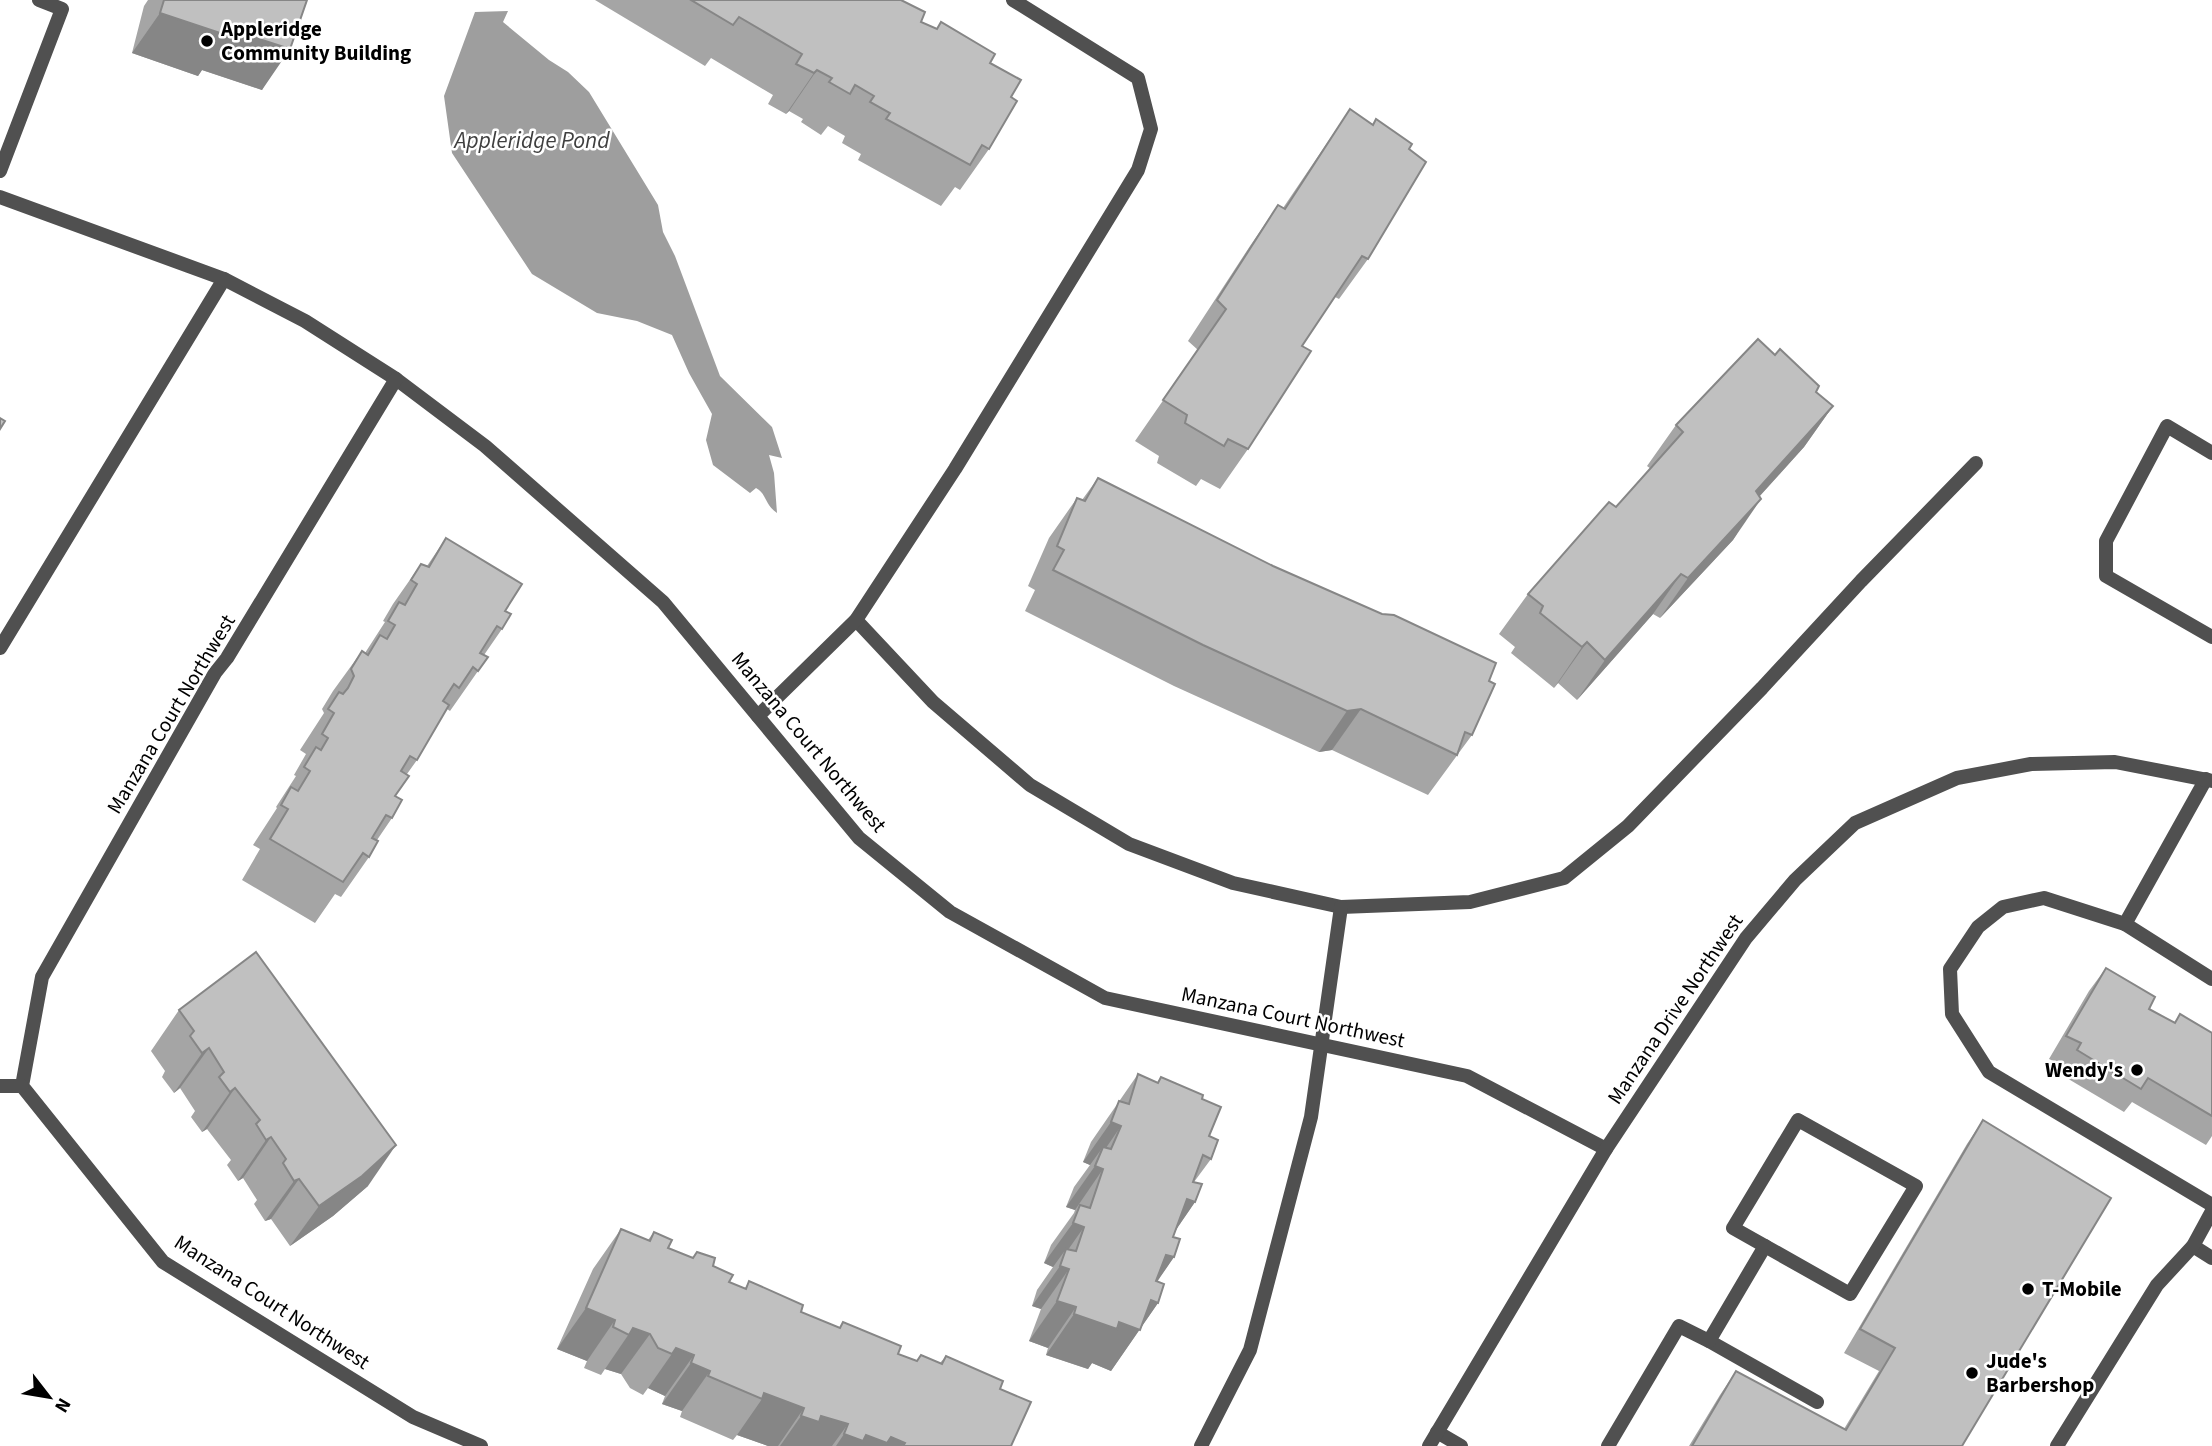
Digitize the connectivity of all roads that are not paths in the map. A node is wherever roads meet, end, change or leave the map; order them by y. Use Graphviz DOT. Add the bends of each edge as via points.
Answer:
graph roads {
  1 [pos="39,0"];
  2 [pos="1013,0"];
  3 [pos="0,171"];
  4 [pos="0,197"];
  5 [pos="224,279"];
  6 [pos="397,379"];
  7 [pos="2212,453"];
  8 [pos="1976,463"];
  9 [pos="856,620"];
  10 [pos="2212,637"];
  11 [pos="0,648"];
  12 [pos="758,716"];
  13 [pos="2209,780"];
  14 [pos="1341,907"];
  15 [pos="2125,925"];
  16 [pos="2212,979"];
  17 [pos="1321,1045"];
  18 [pos="0,1086"];
  19 [pos="22,1086"];
  20 [pos="1606,1149"];
  21 [pos="2212,1205"];
  22 [pos="2212,1211"];
  23 [pos="1765,1246"];
  24 [pos="2193,1246"];
  25 [pos="2212,1258"];
  26 [pos="1709,1341"];
  27 [pos="1817,1402"];
  28 [pos="1437,1432"];
  29 [pos="481,1446"];
  30 [pos="1200,1446"];
  31 [pos="1429,1446"];
  32 [pos="1461,1446"];
  33 [pos="1608,1446"];
  34 [pos="2057,1446"];
  1 -- 3 [label="street" via="62,9"];
  2 -- 9 [label="street" via="1138,78 1151,130 1138,170 955,469"];
  4 -- 5 [label="street, Manzana Court Northwest"];
  5 -- 6 [label="street, Manzana Court Northwest" via="305,321"];
  5 -- 11 [label="street"];
  6 -- 12 [label="street, Manzana Court Northwest" via="485,446 663,601"];
  6 -- 19 [label="street, Manzana Court Northwest" via="215,673 42,977"];
  7 -- 10 [label="street" via="2166,426 2106,541 2106,576"];
  8 -- 14 [label="street" via="1628,826 1564,878 1471,902"];
  9 -- 12 [label="street"];
  9 -- 14 [label="street" via="933,702 1030,785 1129,845 1233,883"];
  12 -- 17 [label="street, Manzana Court Northwest" via="859,838 950,912 1105,998"];
  13 -- 15 [label="street"];
  13 -- 20 [label="street, Manzana Drive Northwest" via="2115,762 2031,764 1957,778 1854,823 1746,938"];
  14 -- 17 [label="street"];
  15 -- 16 [label="street"];
  15 -- 21 [label="street" via="2043,898 2003,907 1978,928 1950,969 1952,1014 1989,1072"];
  17 -- 20 [label="street, Manzana Court Northwest" via="1467,1076"];
  17 -- 30 [label="street" via="1311,1117 1250,1350"];
  18 -- 19 [label="street"];
  19 -- 29 [label="street, Manzana Court Northwest" via="163,1262 413,1417"];
  20 -- 28 [label="street, Manzana Drive Northwest"];
  22 -- 24 [label="street"];
  23 -- 23 [label="street" via="1733,1228 1798,1120 1916,1186 1850,1294"];
  23 -- 26 [label="street"];
  24 -- 25 [label="street"];
  24 -- 34 [label="street" via="2157,1285"];
  26 -- 27 [label="street"];
  26 -- 33 [label="street" via="1679,1326"];
  28 -- 31 [label="street, Manzana Drive Northwest"];
  28 -- 32 [label="street"];
}
